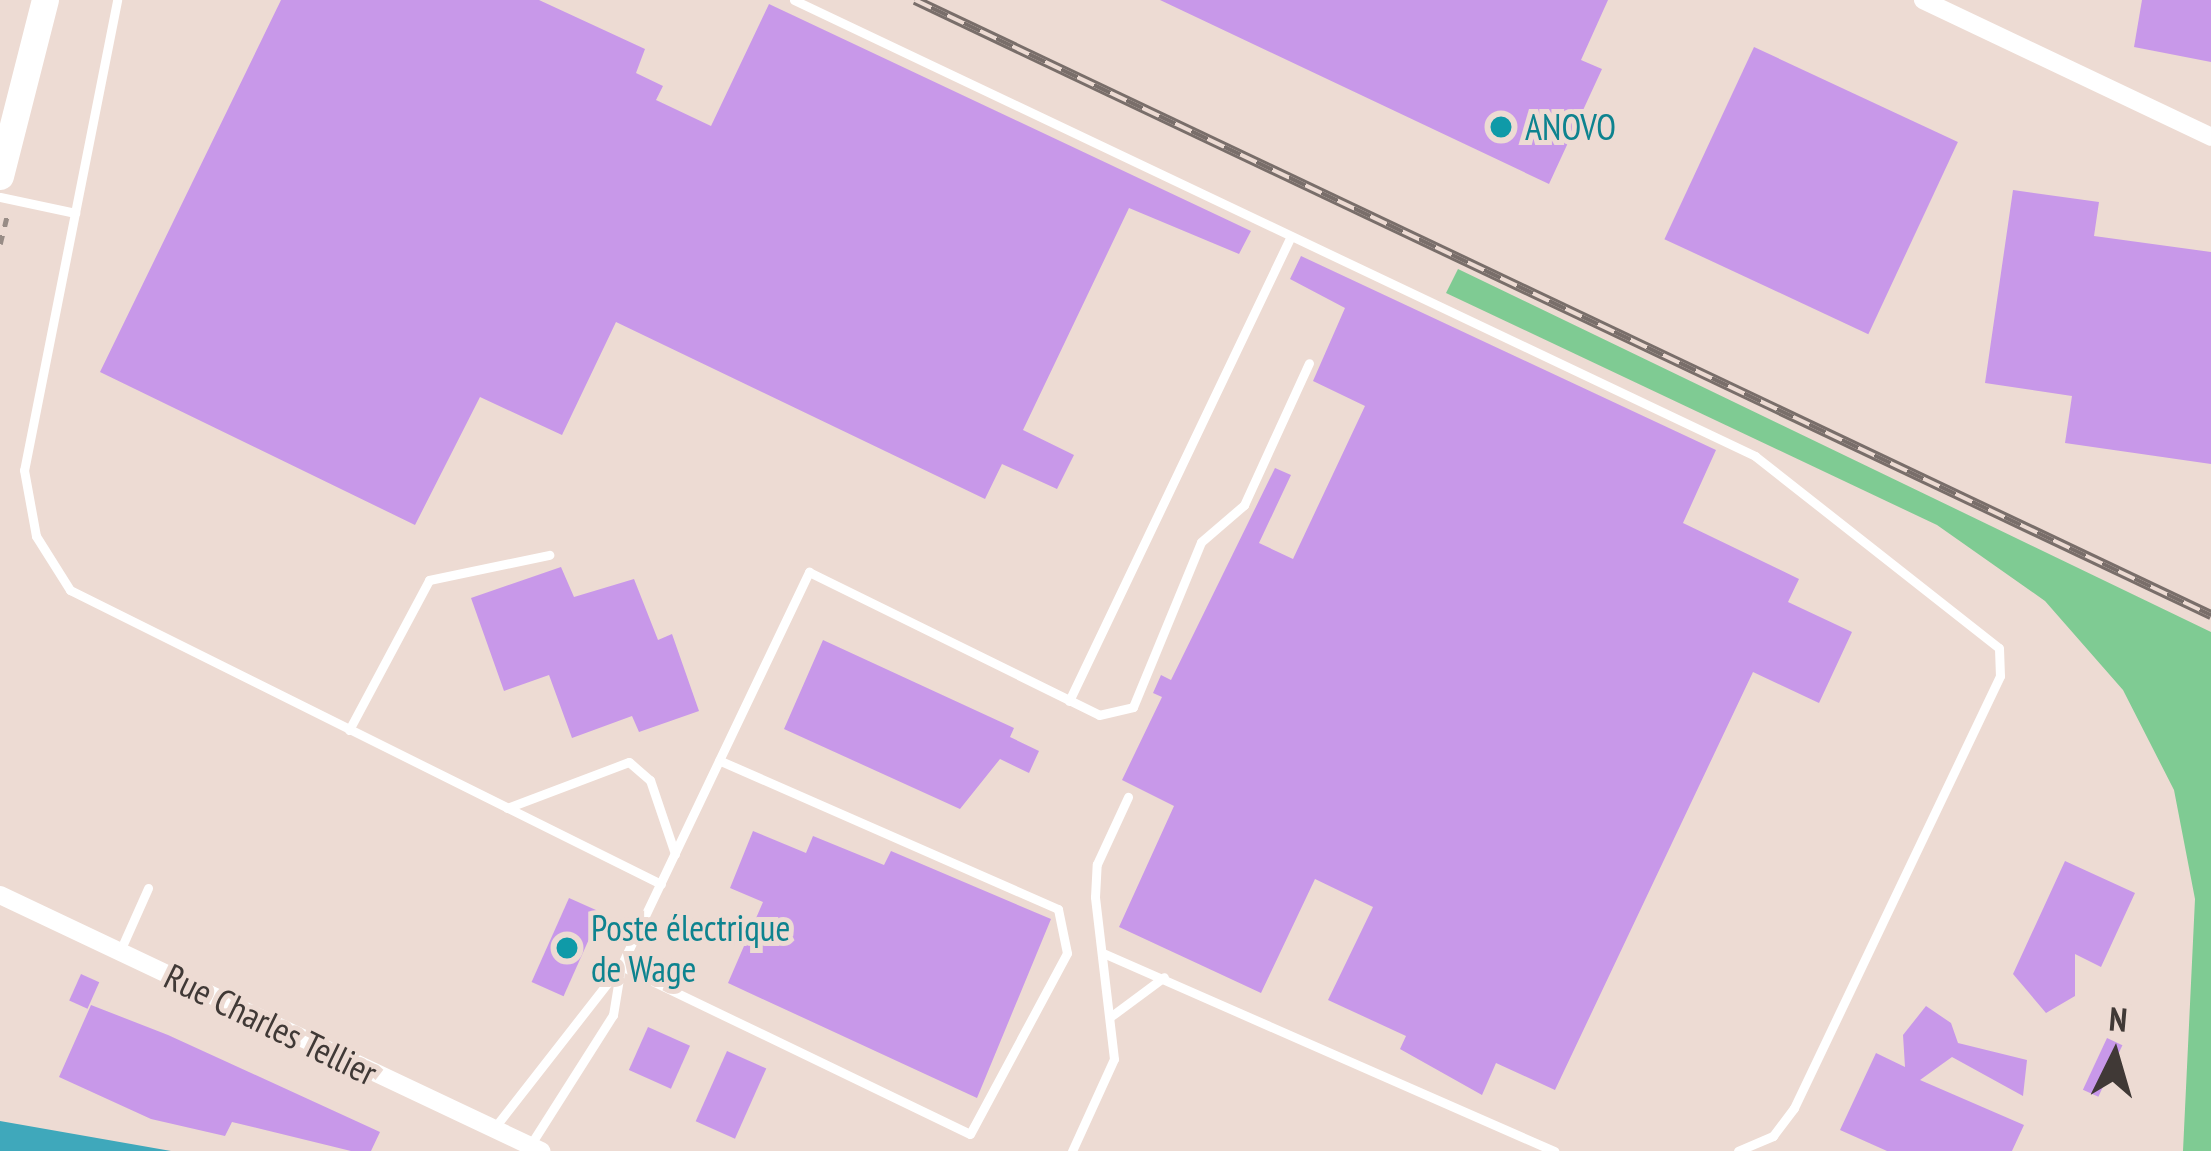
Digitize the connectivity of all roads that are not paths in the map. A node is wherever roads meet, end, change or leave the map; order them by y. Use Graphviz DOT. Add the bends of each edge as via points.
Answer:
graph roads {
  1 [pos="45,0"];
  2 [pos="117,0"];
  3 [pos="794,0"];
  4 [pos="1923,0"];
  5 [pos="2211,137"];
  6 [pos="0,176"];
  7 [pos="0,196"];
  8 [pos="75,212"];
  9 [pos="1291,236"];
  10 [pos="1309,363"];
  11 [pos="549,555"];
  12 [pos="1070,701"];
  13 [pos="349,730"];
  14 [pos="719,760"];
  15 [pos="1128,797"];
  16 [pos="507,808"];
  17 [pos="675,854"];
  18 [pos="661,884"];
  19 [pos="148,888"];
  20 [pos="0,895"];
  21 [pos="119,951"];
  22 [pos="1103,953"];
  23 [pos="621,966"];
  24 [pos="1165,976"];
  25 [pos="1111,1017"];
  26 [pos="492,1130"];
  27 [pos="535,1149"];
  28 [pos="1549,1149"];
  29 [pos="1072,1151"];
  30 [pos="1530,1151"];
  31 [pos="1738,1151"];
  1 -- 6 [label="main road"];
  2 -- 8 [label="lane"];
  3 -- 9 [label="lane"];
  4 -- 5 [label="street"];
  7 -- 8 [label="lane"];
  8 -- 13 [label="lane" via="25,453 42,549 79,598"];
  9 -- 12 [label="lane"];
  9 -- 31 [label="lane" via="1767,463 1999,647 2000,676 1795,1108 1773,1136"];
  10 -- 12 [label="lane" via="1244,506 1202,542 1132,707 1099,715"];
  11 -- 13 [label="lane" via="430,580"];
  12 -- 14 [label="lane" via="809,572"];
  13 -- 16 [label="lane"];
  14 -- 17 [label="lane"];
  14 -- 23 [label="lane" via="1058,909 1067,953 970,1134"];
  15 -- 22 [label="lane" via="1097,864"];
  16 -- 17 [label="lane" via="629,762 650,780"];
  16 -- 18 [label="lane"];
  17 -- 18 [label="lane"];
  18 -- 23 [label="lane"];
  19 -- 21 [label="lane"];
  20 -- 21 [label="street, Rue Charles Tellier"];
  21 -- 26 [label="street, Rue Charles Tellier"];
  22 -- 24 [label="lane"];
  22 -- 25 [label="lane"];
  23 -- 26 [label="lane"];
  23 -- 27 [label="lane" via="613,1015"];
  24 -- 25 [label="lane"];
  24 -- 28 [label="lane"];
  25 -- 29 [label="lane" via="1114,1059"];
  26 -- 27 [label="street, Rue Charles Tellier"];
  28 -- 30 [label="lane"];
}
